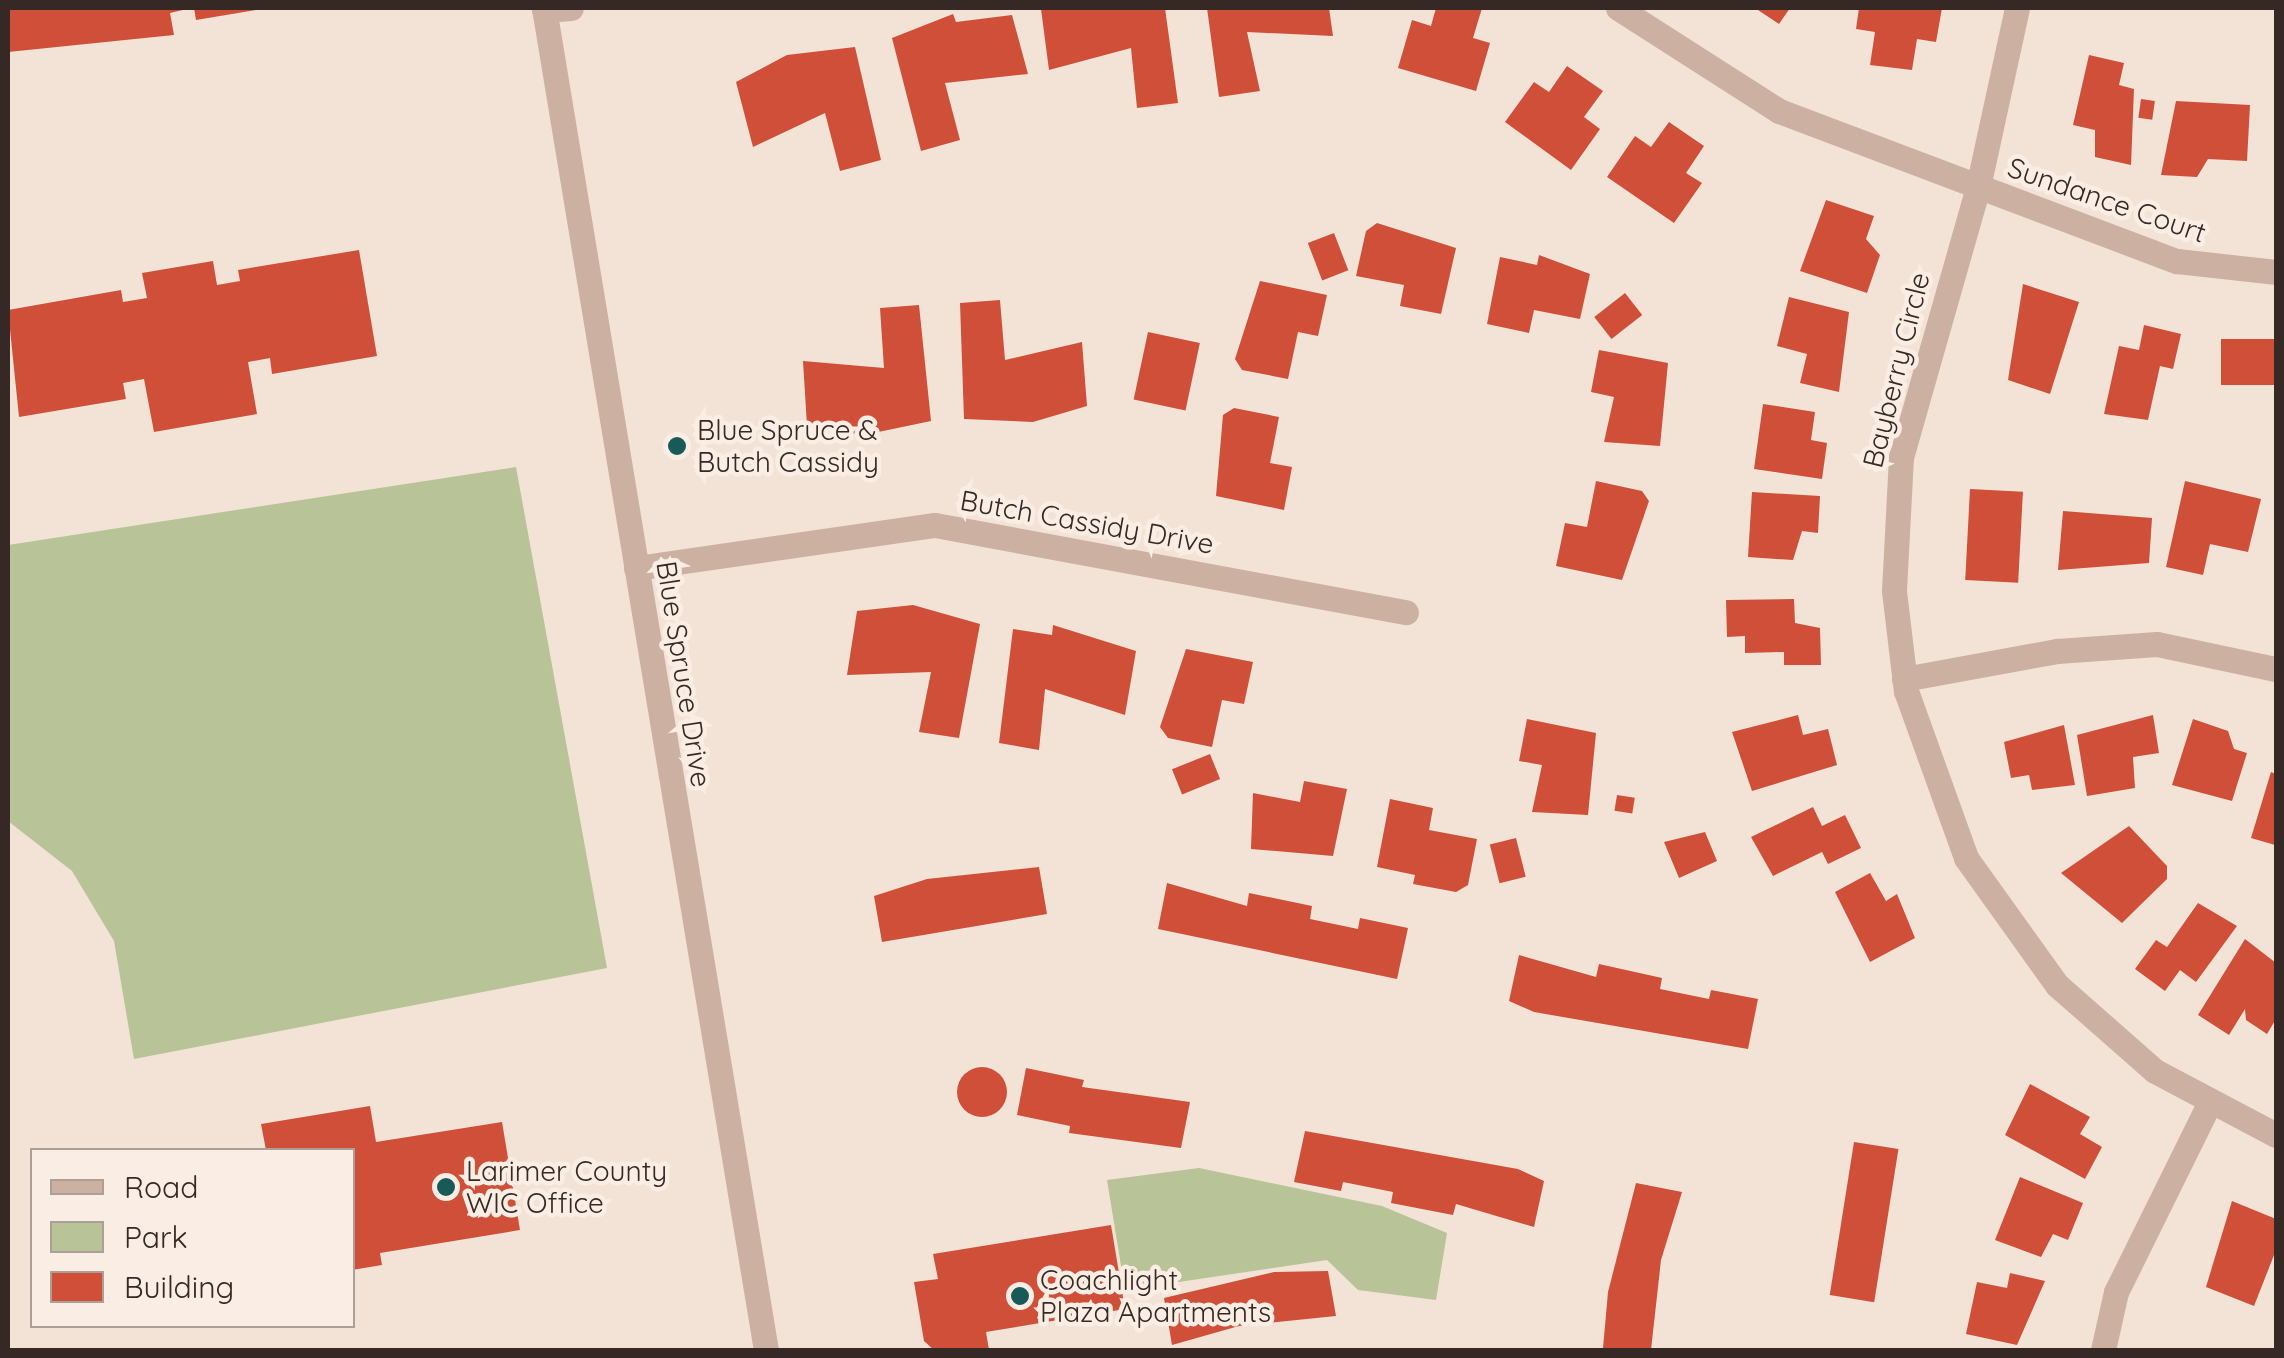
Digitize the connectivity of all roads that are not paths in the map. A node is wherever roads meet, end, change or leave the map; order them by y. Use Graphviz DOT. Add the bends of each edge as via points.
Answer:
graph roads {
  1 [pos="570,8"];
  2 [pos="1618,8"];
  3 [pos="2017,8"];
  4 [pos="544,9"];
  5 [pos="1978,187"];
  6 [pos="2276,272"];
  7 [pos="636,568"];
  8 [pos="1406,612"];
  9 [pos="2276,670"];
  10 [pos="1904,679"];
  11 [pos="2210,1102"];
  12 [pos="2276,1135"];
  13 [pos="766,1350"];
  14 [pos="2103,1350"];
  1 -- 4 [label="street"];
  2 -- 5 [label="street, Sundance Court" via="1780,110"];
  3 -- 5 [label="street, Bayberry Circle"];
  4 -- 7 [label="street, Blue Spruce Drive"];
  5 -- 6 [label="street, Sundance Court" via="2177,261"];
  5 -- 10 [label="street, Bayberry Circle" via="1901,457 1894,591"];
  7 -- 8 [label="street, Butch Cassidy Drive" via="935,525"];
  7 -- 13 [label="street, Blue Spruce Drive"];
  9 -- 10 [label="street" via="2157,644 2056,651"];
  10 -- 11 [label="street, Bayberry Circle" via="1930,777 2008,926 2112,1037"];
  11 -- 12 [label="street, Bayberry Circle"];
  11 -- 14 [label="street" via="2116,1292"];
}
